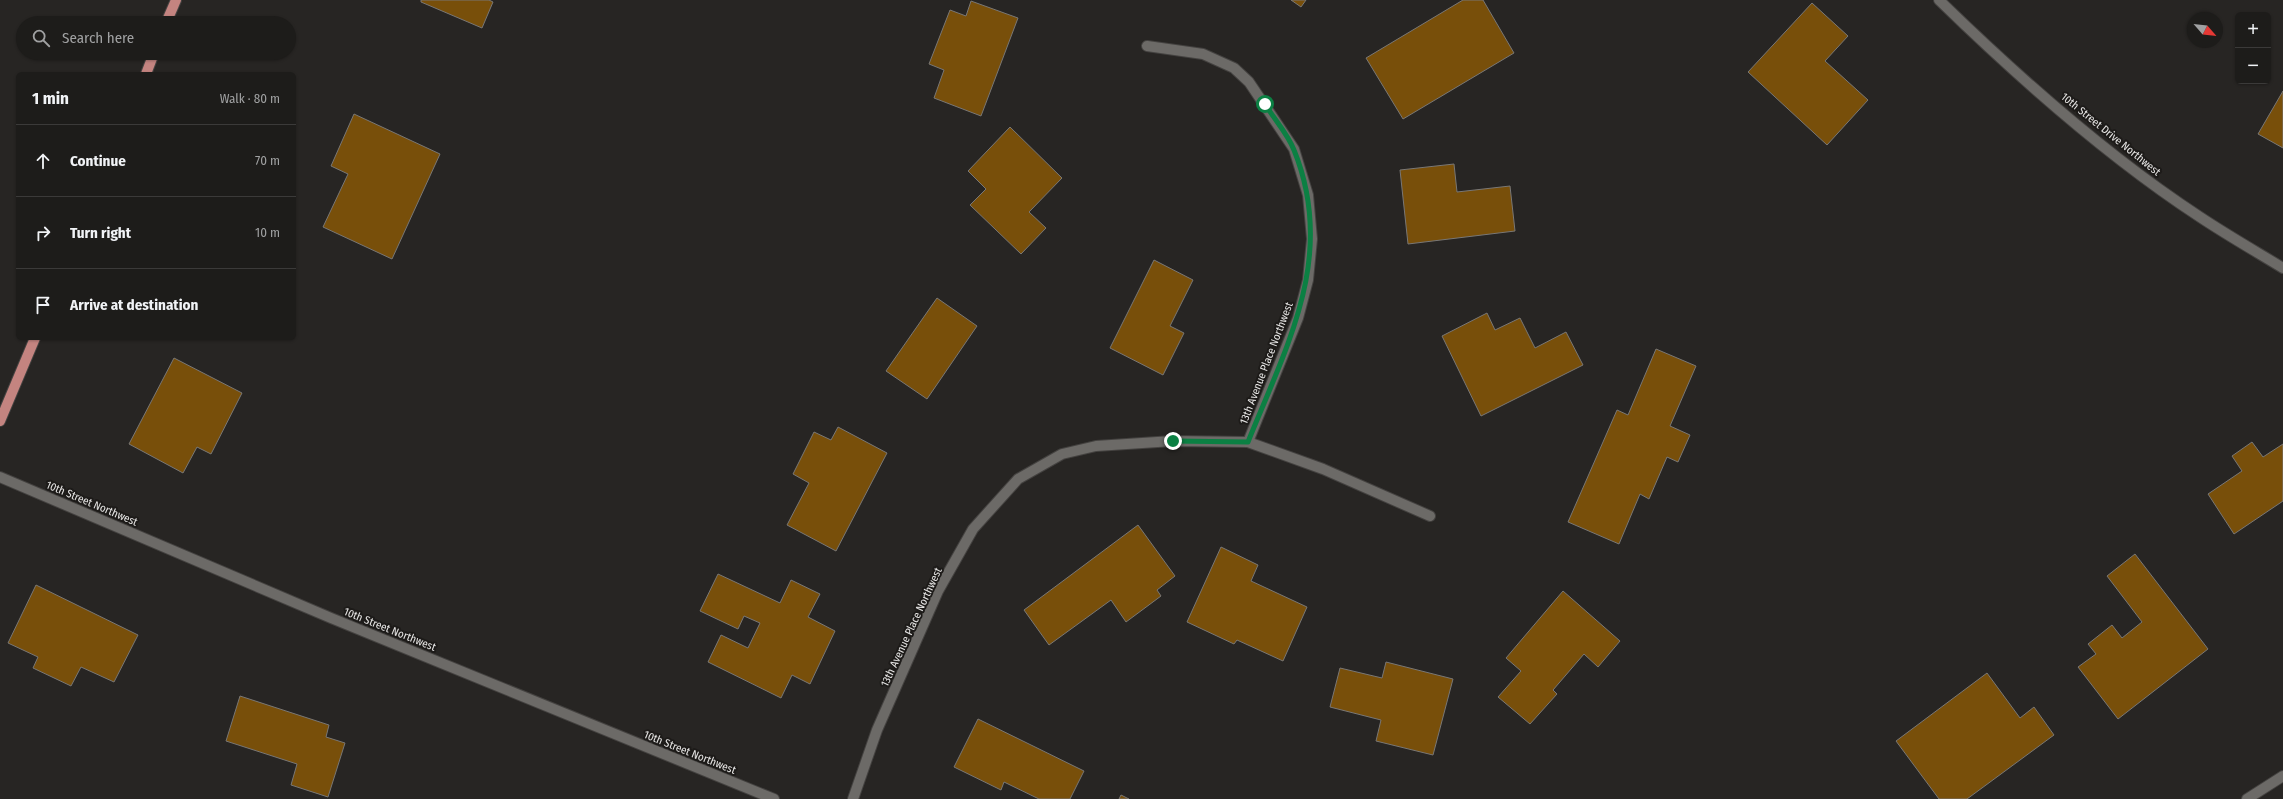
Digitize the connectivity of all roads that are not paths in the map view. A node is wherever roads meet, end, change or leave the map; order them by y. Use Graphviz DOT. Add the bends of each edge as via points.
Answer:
graph roads {
  1 [pos="176,0"];
  2 [pos="1939,0"];
  3 [pos="169,16"];
  4 [pos="1147,46"];
  5 [pos="151,60"];
  6 [pos="147,72"];
  7 [pos="2283,268"];
  8 [pos="35,340"];
  9 [pos="0,421"];
  10 [pos="1248,442"];
  11 [pos="0,477"];
  12 [pos="1430,516"];
  13 [pos="2283,776"];
  14 [pos="774,799"];
  15 [pos="853,799"];
  16 [pos="2247,799"];
  1 -- 3 [label="main road"];
  2 -- 7 [label="street, 10th Street Drive Northwest" via="2074,122 2138,173 2200,217"];
  4 -- 10 [label="street, 13th Avenue Place Northwest" via="1203,54 1234,68 1249,82 1294,149 1308,196 1312,239 1308,280 1298,318"];
  5 -- 6 [label="main road"];
  8 -- 9 [label="main road"];
  10 -- 12 [label="street, 13th Avenue Place Northwest" via="1324,469"];
  10 -- 15 [label="street, 13th Avenue Place Northwest" via="1173,441 1096,446 1062,454 1018,479 973,529 938,591 877,730"];
  11 -- 14 [label="street, 10th Street Northwest" via="332,618"];
  13 -- 16 [label="street"];
}
